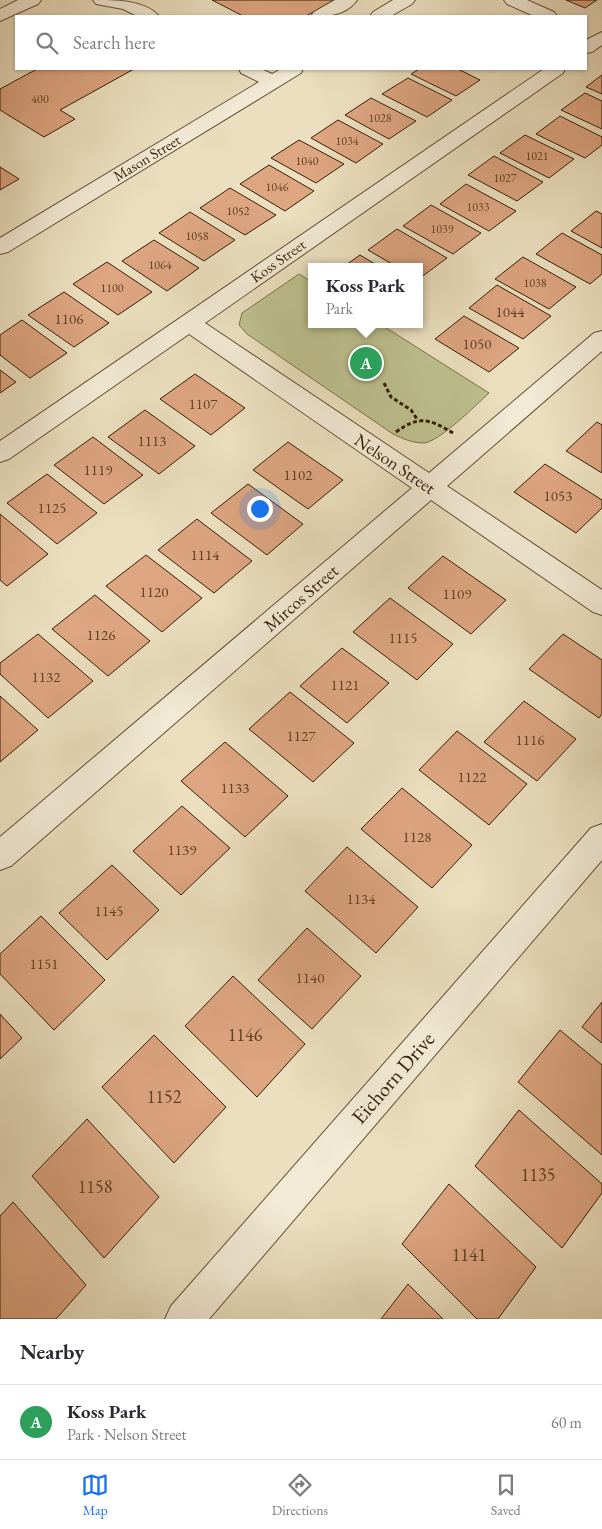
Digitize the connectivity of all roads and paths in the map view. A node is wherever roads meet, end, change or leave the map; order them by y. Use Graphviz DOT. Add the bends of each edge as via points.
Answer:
graph roads {
  1 [pos="32,0"];
  2 [pos="102,0"];
  3 [pos="348,0"];
  4 [pos="406,0"];
  5 [pos="513,0"];
  6 [pos="129,2"];
  7 [pos="148,15"];
  8 [pos="322,15"];
  9 [pos="381,15"];
  10 [pos="546,15"];
  11 [pos="0,16"];
  12 [pos="250,70"];
  13 [pos="292,70"];
  14 [pos="555,70"];
  15 [pos="272,82"];
  16 [pos="0,247"];
  17 [pos="189,323"];
  18 [pos="602,339"];
  19 [pos="384,383"];
  20 [pos="417,419"];
  21 [pos="452,433"];
  22 [pos="394,434"];
  23 [pos="0,453"];
  24 [pos="430,487"];
  25 [pos="602,604"];
  26 [pos="602,838"];
  27 [pos="0,856"];
  28 [pos="184,1319"];
  1 -- 11 [label="street"];
  2 -- 6 [label="street"];
  3 -- 8 [label="street"];
  4 -- 9 [label="street"];
  5 -- 10 [label="street"];
  6 -- 7 [label="street"];
  12 -- 15 [label="street"];
  13 -- 15 [label="street, Mason Street"];
  14 -- 17 [label="street, Koss Street"];
  15 -- 16 [label="street, Mason Street"];
  17 -- 23 [label="street, Koss Street"];
  17 -- 24 [label="street, Nelson Street"];
  18 -- 24 [label="street, Mircos Street"];
  19 -- 20 [label="path" via="391,397 411,410"];
  20 -- 21 [label="path" via="440,425"];
  20 -- 22 [label="path"];
  24 -- 25 [label="street, Nelson Street"];
  24 -- 27 [label="street, Mircos Street"];
  26 -- 28 [label="street, Eichorn Drive"];
}
